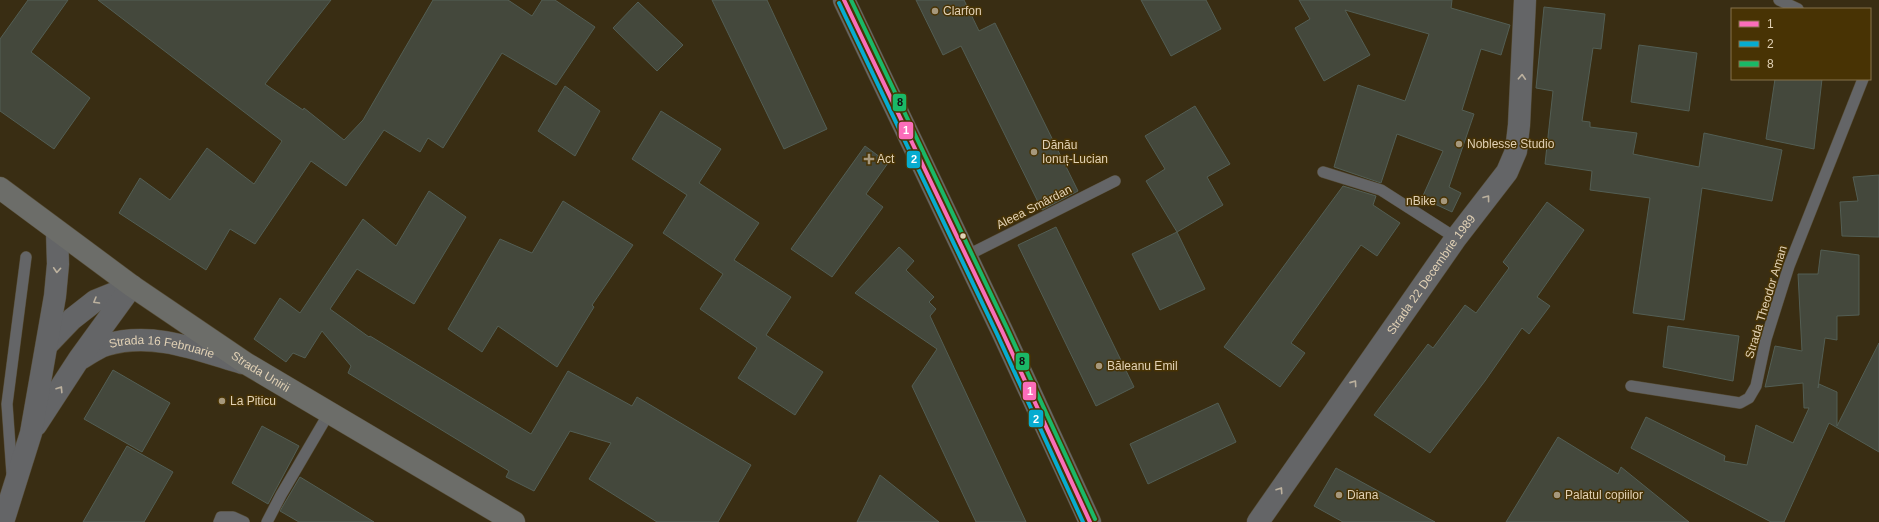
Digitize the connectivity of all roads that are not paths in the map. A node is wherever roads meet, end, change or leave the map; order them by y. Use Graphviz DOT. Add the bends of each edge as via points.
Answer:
graph roads {
  1 [pos="844,0"];
  2 [pos="1525,0"];
  3 [pos="1779,0"];
  4 [pos="1796,8"];
  5 [pos="1862,80"];
  6 [pos="1323,172"];
  7 [pos="1115,181"];
  8 [pos="0,188"];
  9 [pos="57,231"];
  10 [pos="1456,238"];
  11 [pos="966,256"];
  12 [pos="26,257"];
  13 [pos="132,286"];
  14 [pos="47,345"];
  15 [pos="79,359"];
  16 [pos="247,364"];
  17 [pos="1632,386"];
  18 [pos="329,413"];
  19 [pos="31,433"];
  20 [pos="13,487"];
  21 [pos="3,522"];
  22 [pos="218,522"];
  23 [pos="244,522"];
  24 [pos="267,522"];
  25 [pos="514,522"];
  26 [pos="1090,522"];
  27 [pos="1258,522"];
  1 -- 11 [label="main road"];
  10 -- 2 [label="street, Strada 22 Decembrie 1989, one-way" via="1507,172 1516,151"];
  3 -- 4 [label="lane"];
  5 -- 17 [label="lane, Strada Theodor Aman" via="1789,266 1766,339 1756,386 1749,398 1740,403"];
  6 -- 10 [label="lane" via="1381,190"];
  7 -- 11 [label="lane, Aleea Smârdan"];
  8 -- 9 [label="main road, Strada Unirii"];
  9 -- 13 [label="main road, Strada Unirii"];
  9 -- 14 [label="street, Strada 16 Februarie, one-way" via="58,264"];
  27 -- 10 [label="street, Strada 22 Decembrie 1989, one-way"];
  11 -- 26 [label="main road"];
  12 -- 20 [label="lane" via="7,404"];
  13 -- 14 [label="street, one-way" via="95,301 72,319"];
  13 -- 15 [label="street, Strada 16 Februarie"];
  13 -- 16 [label="main road, Strada Unirii"];
  14 -- 19 [label="street, Strada 16 Februarie"];
  15 -- 16 [label="street, Strada 16 Februarie" via="105,345 133,339 159,340 183,345"];
  19 -- 15 [label="street, Strada 16 Februarie, one-way"];
  16 -- 18 [label="main road, Strada Unirii"];
  18 -- 24 [label="lane"];
  18 -- 25 [label="main road, Strada Unirii"];
  19 -- 20 [label="street, Strada 16 Februarie"];
  20 -- 21 [label="street, Strada 16 Februarie"];
  22 -- 23 [label="lane" via="221,516 233,517"];
}
